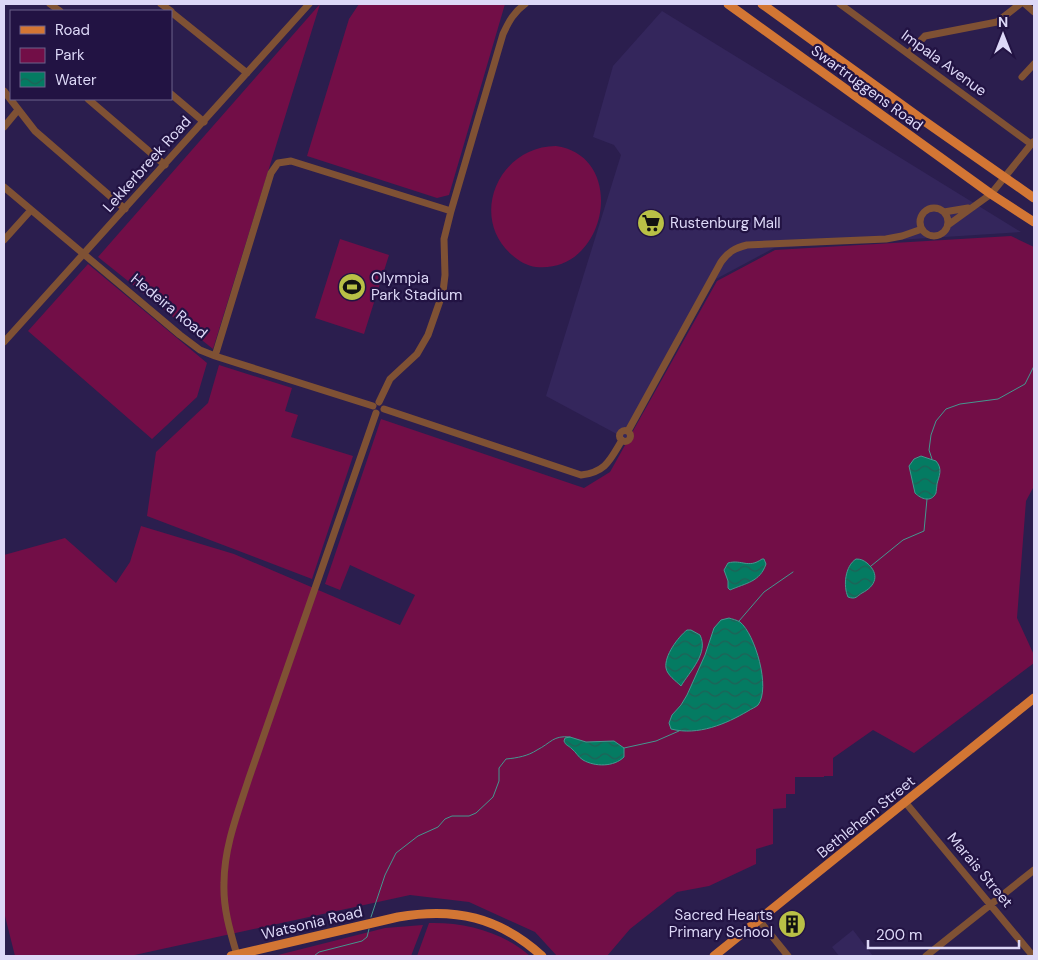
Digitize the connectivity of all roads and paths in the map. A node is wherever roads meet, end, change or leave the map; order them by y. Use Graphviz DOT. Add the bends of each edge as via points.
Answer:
graph roads {
  1 [pos="309,4"];
  2 [pos="525,4"];
  3 [pos="728,4"];
  4 [pos="762,4"];
  5 [pos="1020,4"];
  6 [pos="1025,4"];
  7 [pos="843,5"];
  8 [pos="1034,12"];
  9 [pos="172,13"];
  10 [pos="909,53"];
  11 [pos="1034,64"];
  12 [pos="247,74"];
  13 [pos="1022,77"];
  14 [pos="172,95"];
  15 [pos="11,100"];
  16 [pos="89,100"];
  17 [pos="18,110"];
  18 [pos="204,122"];
  19 [pos="4,126"];
  20 [pos="1033,143"];
  21 [pos="165,165"];
  22 [pos="1004,177"];
  23 [pos="4,187"];
  24 [pos="991,194"];
  25 [pos="1034,198"];
  26 [pos="971,207"];
  27 [pos="125,209"];
  28 [pos="31,210"];
  29 [pos="451,211"];
  30 [pos="944,212"];
  31 [pos="1034,222"];
  32 [pos="948,225"];
  33 [pos="922,229"];
  34 [pos="4,240"];
  35 [pos="83,254"];
  36 [pos="4,342"];
  37 [pos="215,356"];
  38 [pos="376,407"];
  39 [pos="1034,698"];
  40 [pos="905,802"];
  41 [pos="1034,870"];
  42 [pos="991,905"];
  43 [pos="759,920"];
  44 [pos="234,956"];
  45 [pos="542,956"];
  46 [pos="714,956"];
  47 [pos="788,956"];
  48 [pos="926,956"];
  49 [pos="1033,956"];
  1 -- 12 [label="street, Lekkerbreek Road"];
  2 -- 29 [label="street" via="515,12 503,34"];
  3 -- 24 [label="main road, Swartruggens Road"];
  4 -- 22 [label="main road, Swartruggens Road"];
  5 -- 10 [label="street" via="997,22 925,36"];
  6 -- 8 [label="street"];
  7 -- 10 [label="street, Impala Avenue"];
  9 -- 12 [label="street"];
  10 -- 20 [label="street, Impala Avenue"];
  11 -- 13 [label="street"];
  12 -- 18 [label="street, Lekkerbreek Road"];
  14 -- 18 [label="street"];
  15 -- 17 [label="street"];
  16 -- 21 [label="street"];
  17 -- 19 [label="street"];
  17 -- 27 [label="street" via="35,131"];
  18 -- 21 [label="street, Lekkerbreek Road"];
  20 -- 22 [label="street"];
  21 -- 27 [label="street, Lekkerbreek Road"];
  22 -- 24 [label="street"];
  22 -- 25 [label="main road, Swartruggens Road"];
  23 -- 28 [label="street, Hedeira Road"];
  24 -- 26 [label="street"];
  24 -- 31 [label="main road, Swartruggens Road"];
  26 -- 30 [label="street"];
  26 -- 32 [label="street"];
  27 -- 35 [label="street, Lekkerbreek Road"];
  28 -- 34 [label="street"];
  28 -- 35 [label="street, Hedeira Road"];
  29 -- 37 [label="street" via="291,161 278,163 271,173"];
  29 -- 38 [label="street" via="444,239 443,292 428,335 417,354 390,380"];
  30 -- 32 [label="street"];
  30 -- 33 [label="street" via="932,208 924,212 920,220"];
  32 -- 33 [label="street" via="943,233 934,236"];
  33 -- 38 [label="street" via="886,239 747,245 729,253 721,262 628,431 619,435 622,440 607,465 595,472 581,475 384,409 383,404"];
  35 -- 36 [label="street, Lekkerbreek Road"];
  35 -- 37 [label="street, Hedeira Road" via="180,335 200,350"];
  37 -- 38 [label="street, Hedeira Road"];
  38 -- 44 [label="street" via="232,830 224,883"];
  39 -- 40 [label="main road, Bethlehem Street"];
  40 -- 42 [label="street, Marais Street"];
  40 -- 43 [label="main road, Bethlehem Street"];
  41 -- 42 [label="street"];
  42 -- 48 [label="street"];
  42 -- 49 [label="street, Marais Street"];
  43 -- 46 [label="main road, Bethlehem Street"];
  43 -- 47 [label="street"];
  44 -- 45 [label="main road, Watsonia Road" via="398,917 444,913 482,920 516,936"];
}
